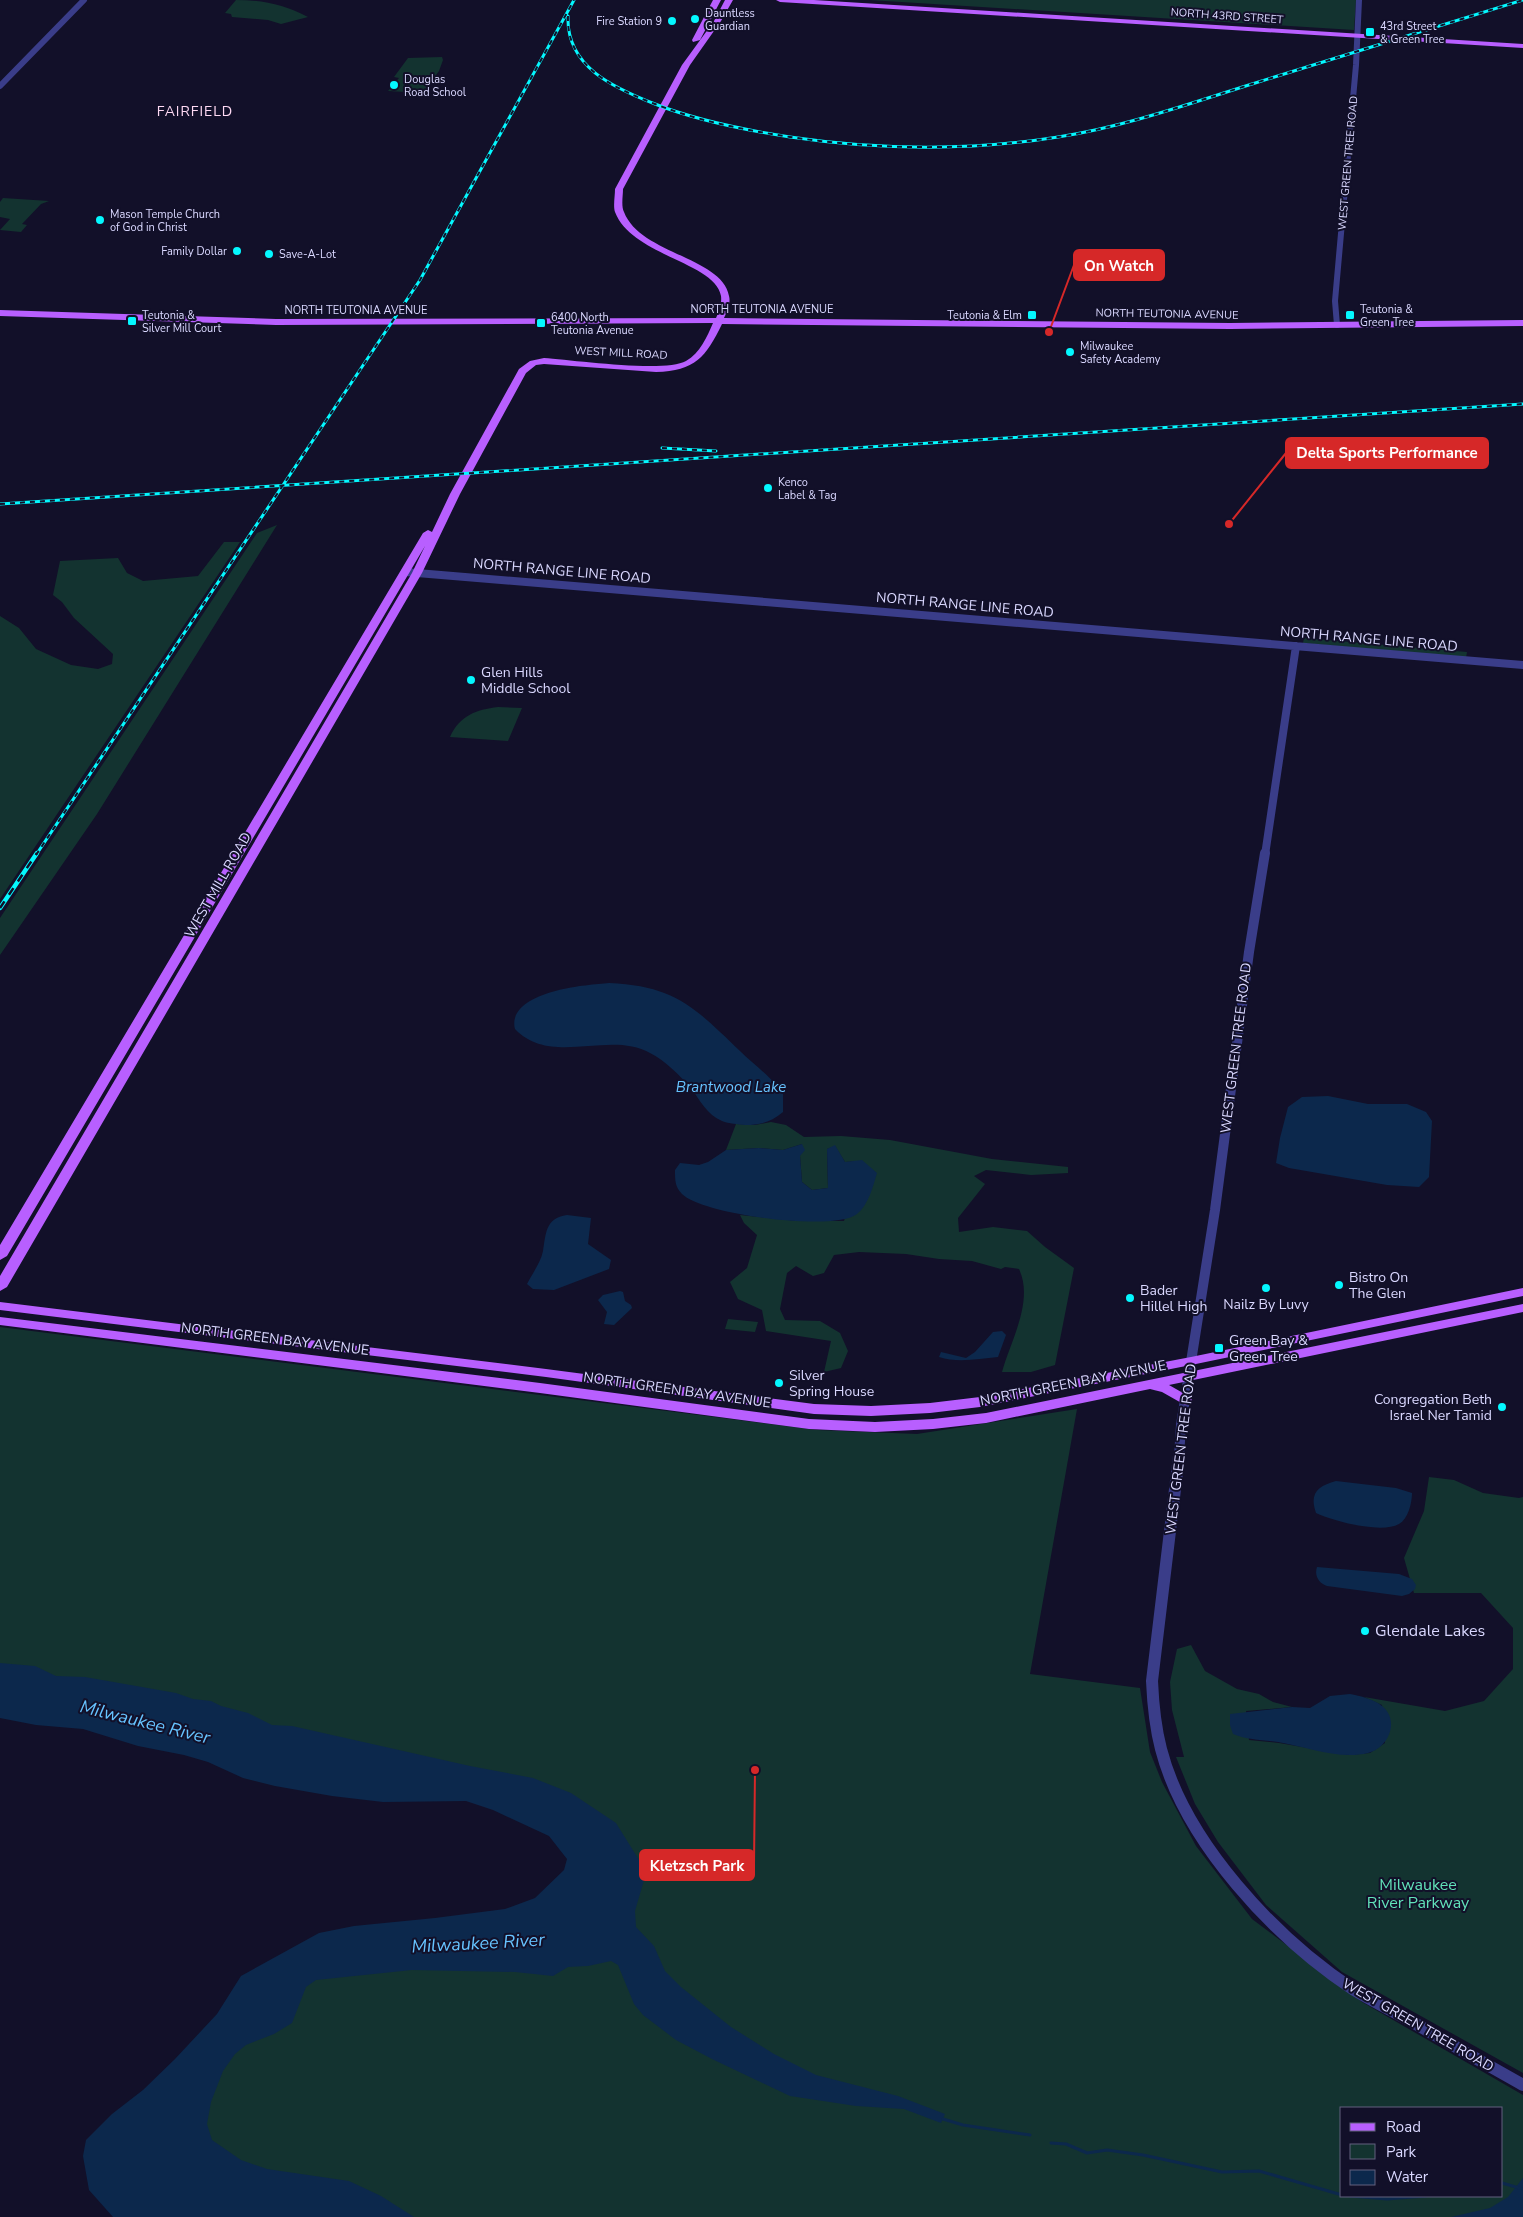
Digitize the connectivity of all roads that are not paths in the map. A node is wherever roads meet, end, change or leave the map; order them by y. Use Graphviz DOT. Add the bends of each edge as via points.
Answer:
graph roads {
  1 [pos="84,0"];
  2 [pos="717,0"];
  3 [pos="729,0"];
  4 [pos="780,0"];
  5 [pos="842,0"];
  6 [pos="1359,0"];
  7 [pos="1359,34"];
  8 [pos="1523,44"];
  9 [pos="686,65"];
  10 [pos="0,86"];
  11 [pos="0,312"];
  12 [pos="1523,317"];
  13 [pos="719,318"];
  14 [pos="358,320"];
  15 [pos="1336,322"];
  16 [pos="1523,323"];
  17 [pos="411,572"];
  18 [pos="1296,646"];
  19 [pos="1523,665"];
  20 [pos="0,1256"];
  21 [pos="0,1287"];
  22 [pos="1523,1292"];
  23 [pos="0,1306"];
  24 [pos="1523,1308"];
  25 [pos="0,1321"];
  26 [pos="1191,1361"];
  27 [pos="1189,1376"];
  28 [pos="1148,1384"];
  29 [pos="1185,1400"];
  30 [pos="1523,2085"];
  1 -- 10 [label="street"];
  2 -- 9 [label="main road, WEST MILL ROAD"];
  3 -- 9 [label="main road, WEST MILL ROAD"];
  4 -- 7 [label="main road, NORTH 43RD STREET"];
  5 -- 7 [label="main road, NORTH 43RD STREET"];
  6 -- 7 [label="street, WEST GREEN TREE ROAD"];
  7 -- 8 [label="main road, NORTH 43RD STREET"];
  7 -- 15 [label="street, WEST GREEN TREE ROAD" via="1342,203"];
  9 -- 13 [label="main road, WEST MILL ROAD" via="619,189 618,210 627,226 644,240 715,280 726,300"];
  11 -- 14 [label="main road, NORTH TEUTONIA AVENUE" via="245,322"];
  12 -- 15 [label="main road, NORTH TEUTONIA AVENUE"];
  13 -- 14 [label="main road, NORTH TEUTONIA AVENUE"];
  13 -- 14 [label="main road, NORTH TEUTONIA AVENUE"];
  13 -- 15 [label="main road, NORTH TEUTONIA AVENUE" via="1230,326"];
  13 -- 17 [label="main road, WEST MILL ROAD" via="700,356 680,366 656,368 544,361 525,367"];
  15 -- 16 [label="main road, NORTH TEUTONIA AVENUE"];
  17 -- 18 [label="street, NORTH RANGE LINE ROAD"];
  17 -- 20 [label="main road, WEST MILL ROAD"];
  17 -- 21 [label="main road, WEST MILL ROAD"];
  18 -- 19 [label="street, NORTH RANGE LINE ROAD"];
  18 -- 26 [label="street, WEST GREEN TREE ROAD"];
  22 -- 26 [label="main road, NORTH GREEN BAY AVENUE"];
  23 -- 26 [label="main road, NORTH GREEN BAY AVENUE" via="546,1373 814,1410 871,1411 971,1403"];
  24 -- 27 [label="main road, NORTH GREEN BAY AVENUE"];
  25 -- 28 [label="main road, NORTH GREEN BAY AVENUE" via="809,1424 875,1427 986,1418"];
  26 -- 27 [label="street, WEST GREEN TREE ROAD"];
  27 -- 28 [label="main road, NORTH GREEN BAY AVENUE"];
  27 -- 29 [label="street, WEST GREEN TREE ROAD"];
  28 -- 29 [label="main road" via="1167,1389"];
  29 -- 30 [label="street, WEST GREEN TREE ROAD" via="1152,1680 1154,1716 1161,1750 1177,1792 1212,1853 1252,1901 1313,1960 1395,2014"];
}
